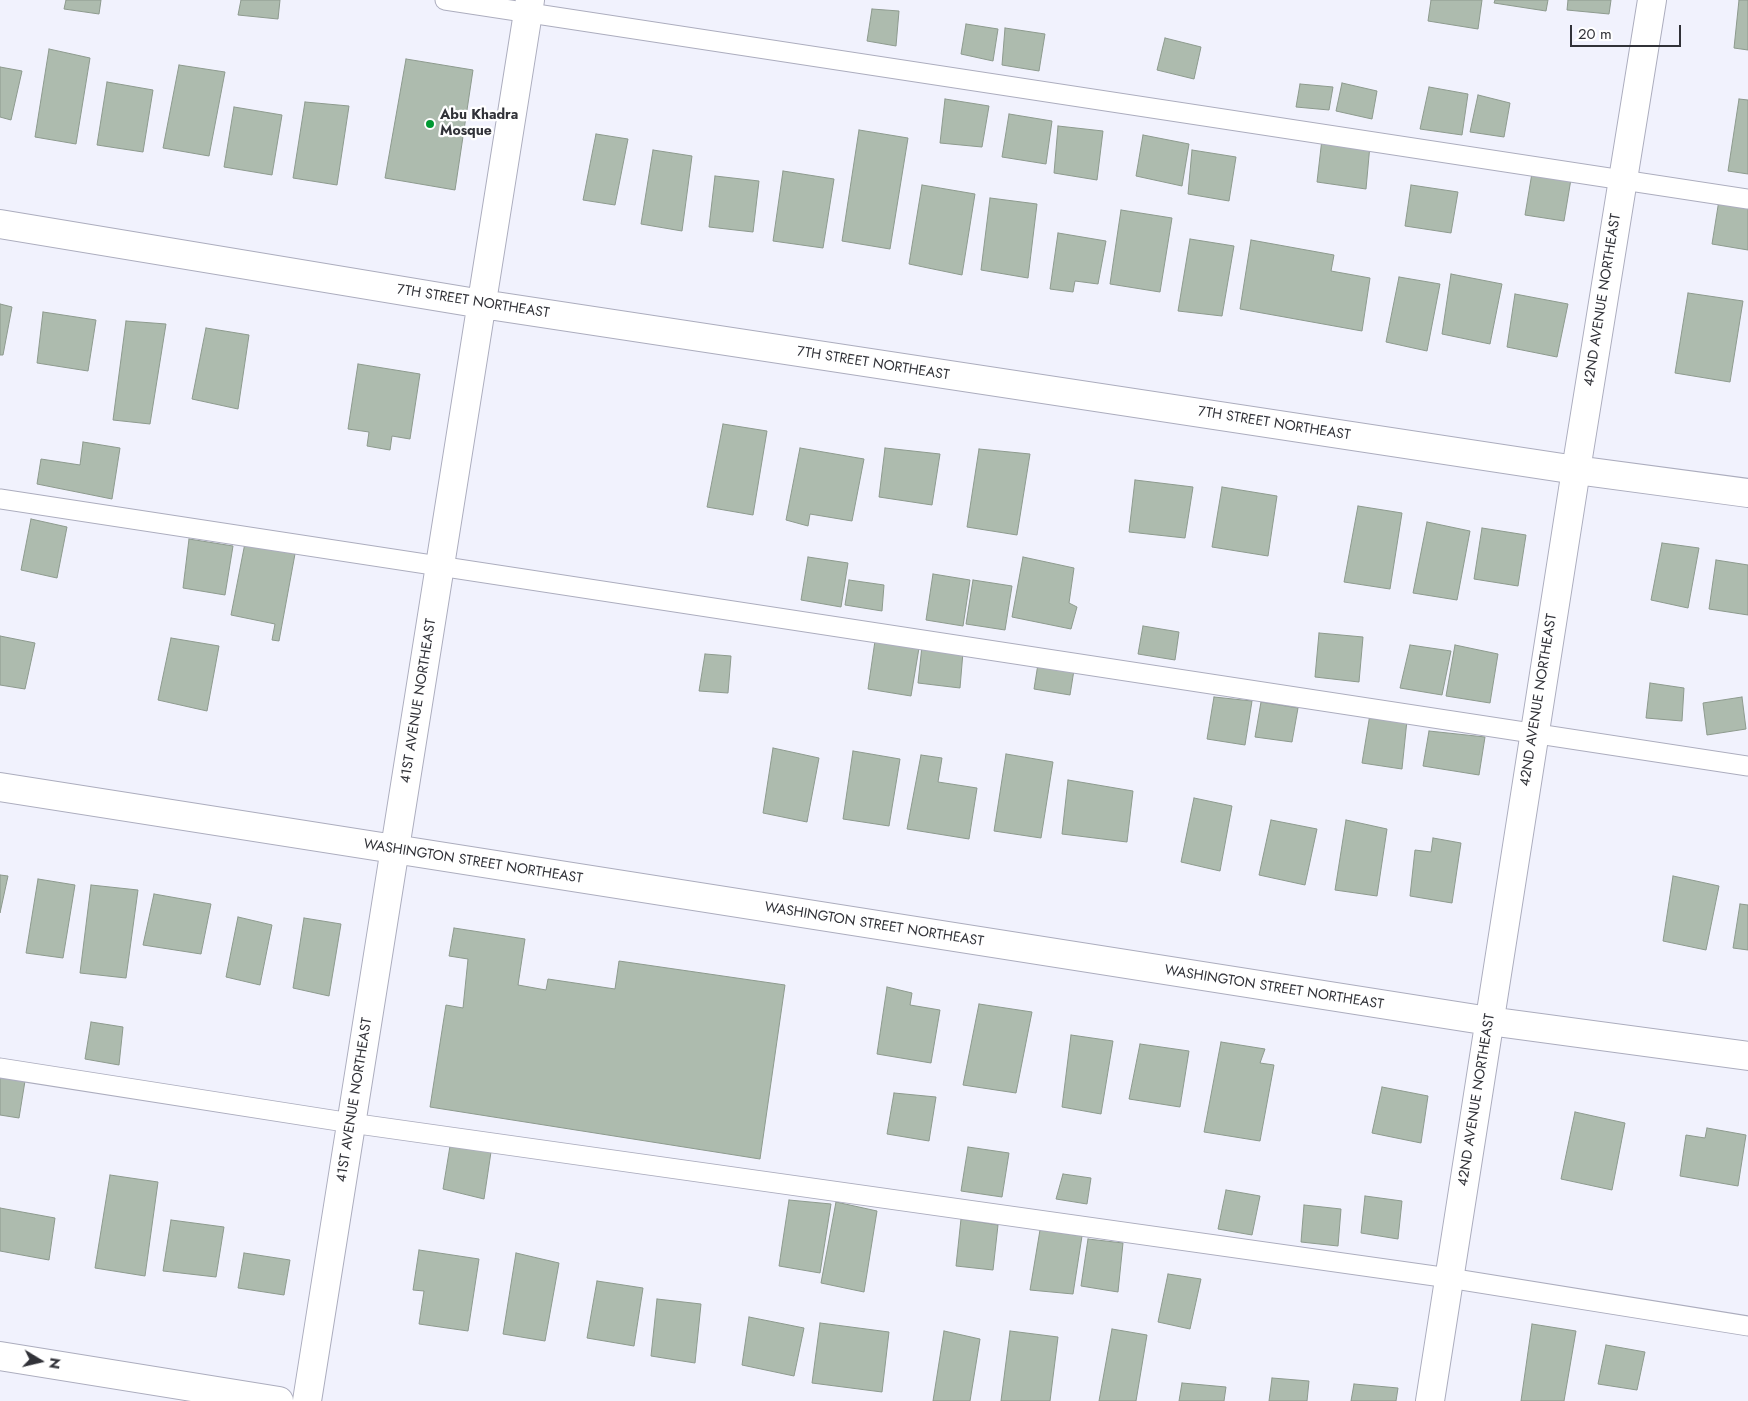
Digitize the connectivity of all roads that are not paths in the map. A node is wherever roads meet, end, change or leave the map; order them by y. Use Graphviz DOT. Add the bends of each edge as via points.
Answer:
graph roads {
  1 [pos="445,0"];
  2 [pos="1652,0"];
  3 [pos="529,7"];
  4 [pos="1623,180"];
  5 [pos="1748,198"];
  6 [pos="0,224"];
  7 [pos="482,304"];
  8 [pos="1576,470"];
  9 [pos="1748,493"];
  10 [pos="0,500"];
  11 [pos="440,567"];
  12 [pos="1534,733"];
  13 [pos="1748,766"];
  14 [pos="0,787"];
  15 [pos="395,850"];
  16 [pos="1489,1021"];
  17 [pos="1748,1056"];
  18 [pos="0,1068"];
  19 [pos="351,1123"];
  20 [pos="1449,1278"];
  21 [pos="1748,1326"];
  22 [pos="0,1356"];
  23 [pos="278,1401"];
  24 [pos="307,1401"];
  25 [pos="1430,1401"];
  1 -- 3 [label="lane"];
  2 -- 4 [label="street, 42ND AVENUE NORTHEAST"];
  3 -- 4 [label="lane"];
  3 -- 7 [label="street, 41ST AVENUE NORTHEAST"];
  4 -- 5 [label="lane"];
  4 -- 8 [label="street, 42ND AVENUE NORTHEAST"];
  6 -- 7 [label="street, 7TH STREET NORTHEAST"];
  7 -- 8 [label="street, 7TH STREET NORTHEAST"];
  7 -- 11 [label="street, 41ST AVENUE NORTHEAST"];
  8 -- 9 [label="street, 7TH STREET NORTHEAST"];
  8 -- 12 [label="street, 42ND AVENUE NORTHEAST"];
  10 -- 11 [label="lane"];
  11 -- 12 [label="lane"];
  11 -- 15 [label="street, 41ST AVENUE NORTHEAST"];
  12 -- 13 [label="lane"];
  12 -- 16 [label="street, 42ND AVENUE NORTHEAST"];
  14 -- 15 [label="street, WASHINGTON STREET NORTHEAST"];
  15 -- 16 [label="street, WASHINGTON STREET NORTHEAST"];
  15 -- 19 [label="street, 41ST AVENUE NORTHEAST"];
  16 -- 17 [label="street, WASHINGTON STREET NORTHEAST"];
  16 -- 20 [label="street, 42ND AVENUE NORTHEAST"];
  18 -- 19 [label="lane"];
  19 -- 20 [label="lane"];
  19 -- 24 [label="street, 41ST AVENUE NORTHEAST"];
  20 -- 21 [label="lane"];
  20 -- 25 [label="street, 42ND AVENUE NORTHEAST"];
  22 -- 23 [label="street"];
}
